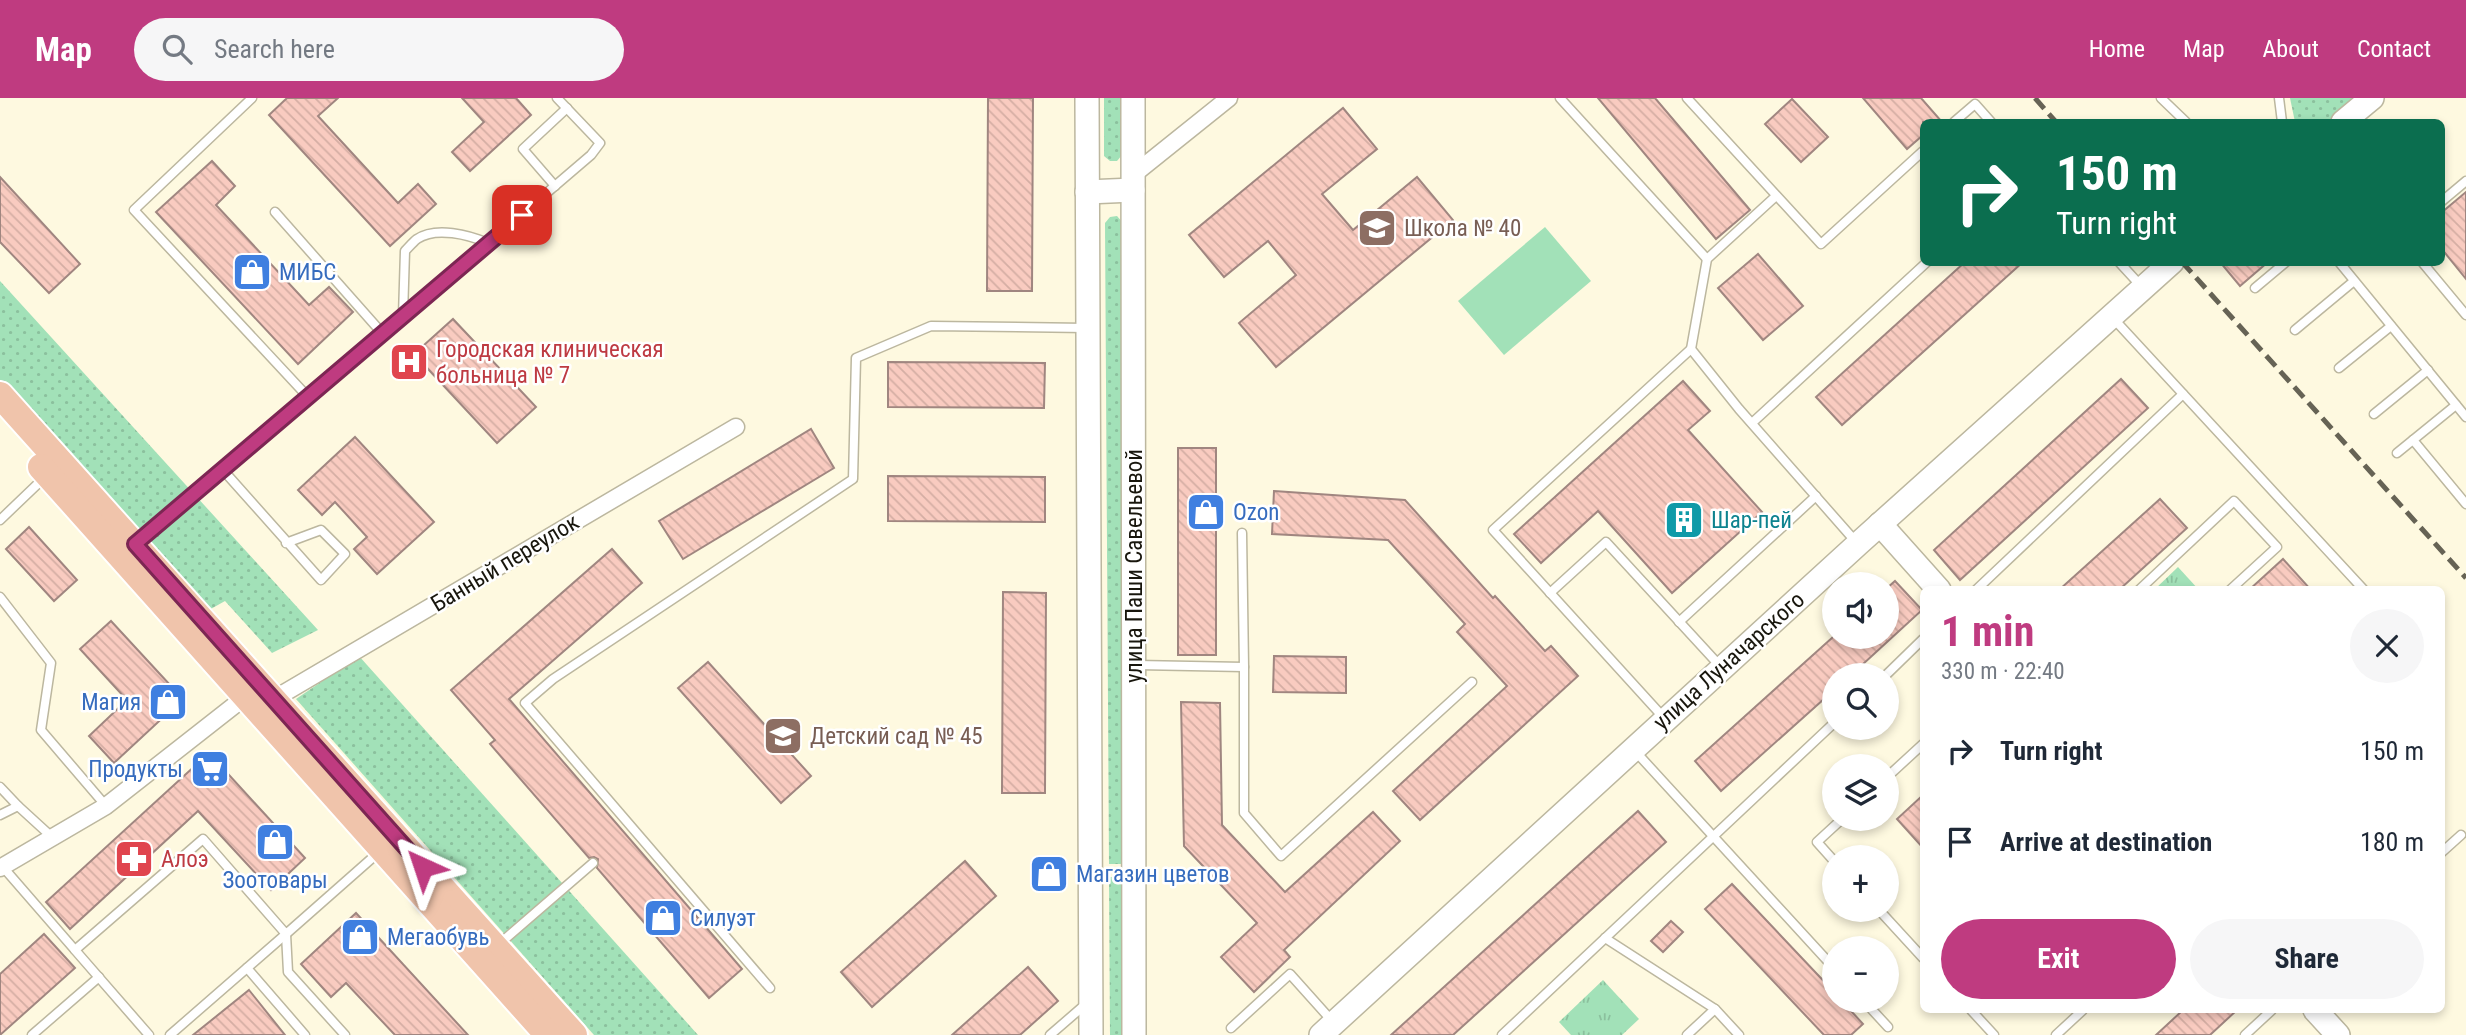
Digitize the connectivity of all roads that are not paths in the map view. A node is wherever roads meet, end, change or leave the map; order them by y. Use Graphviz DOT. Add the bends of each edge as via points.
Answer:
graph roads {
  1 [pos="252,98"];
  2 [pos="556,98"];
  3 [pos="1087,98"];
  4 [pos="1133,98"];
  5 [pos="1229,98"];
  6 [pos="1560,98"];
  7 [pos="1687,98"];
  8 [pos="2161,98"];
  9 [pos="2280,98"];
  10 [pos="2372,98"];
  11 [pos="1972,101"];
  12 [pos="567,108"];
  13 [pos="1957,119"];
  14 [pos="1989,119"];
  15 [pos="2183,119"];
  16 [pos="2282,119"];
  17 [pos="2347,119"];
  18 [pos="1920,154"];
  19 [pos="2466,181"];
  20 [pos="1133,182"];
  21 [pos="555,186"];
  22 [pos="1087,192"];
  23 [pos="1776,196"];
  24 [pos="2445,199"];
  25 [pos="275,212"];
  26 [pos="488,243"];
  27 [pos="1707,259"];
  28 [pos="1923,266"];
  29 [pos="2123,266"];
  30 [pos="2167,266"];
  31 [pos="2281,266"];
  32 [pos="2342,266"];
  33 [pos="2425,266"];
  34 [pos="2354,281"];
  35 [pos="2142,288"];
  36 [pos="2255,288"];
  37 [pos="2466,315"];
  38 [pos="403,316"];
  39 [pos="2111,316"];
  40 [pos="2391,326"];
  41 [pos="1088,328"];
  42 [pos="2295,330"];
  43 [pos="382,333"];
  44 [pos="1691,349"];
  45 [pos="2339,368"];
  46 [pos="2428,370"];
  47 [pos="2183,394"];
  48 [pos="0,395"];
  49 [pos="308,397"];
  50 [pos="2456,405"];
  51 [pos="2374,414"];
  52 [pos="2466,417"];
  53 [pos="0,422"];
  54 [pos="1752,423"];
  55 [pos="736,427"];
  56 [pos="2413,440"];
  57 [pos="2397,453"];
  58 [pos="223,470"];
  59 [pos="47,474"];
  60 [pos="1816,496"];
  61 [pos="2466,503"];
  62 [pos="0,520"];
  63 [pos="1880,524"];
  64 [pos="1242,533"];
  65 [pos="286,543"];
  66 [pos="1858,544"];
  67 [pos="128,551"];
  68 [pos="1935,586"];
  69 [pos="1980,586"];
  70 [pos="2143,586"];
  71 [pos="2234,586"];
  72 [pos="2360,586"];
  73 [pos="1550,593"];
  74 [pos="0,597"];
  75 [pos="1679,622"];
  76 [pos="1920,642"];
  77 [pos="1898,663"];
  78 [pos="1134,665"];
  79 [pos="1244,667"];
  80 [pos="1722,668"];
  81 [pos="1472,682"];
  82 [pos="245,696"];
  83 [pos="274,699"];
  84 [pos="1665,720"];
  85 [pos="1822,734"];
  86 [pos="1920,747"];
  87 [pos="1633,749"];
  88 [pos="1899,766"];
  89 [pos="0,787"];
  90 [pos="18,806"];
  91 [pos="106,806"];
  92 [pos="0,815"];
  93 [pos="1829,831"];
  94 [pos="2460,835"];
  95 [pos="1713,836"];
  96 [pos="52,838"];
  97 [pos="1822,848"];
  98 [pos="2445,849"];
  99 [pos="381,850"];
  100 [pos="593,863"];
  101 [pos="1,867"];
  102 [pos="1890,922"];
  103 [pos="286,934"];
  104 [pos="1605,938"];
  105 [pos="495,947"];
  106 [pos="75,950"];
  107 [pos="1822,955"];
  108 [pos="1920,955"];
  109 [pos="247,968"];
  110 [pos="99,977"];
  111 [pos="770,988"];
  112 [pos="1091,1000"];
  113 [pos="1715,1009"];
  114 [pos="1875,1013"];
  115 [pos="1973,1013"];
  116 [pos="2080,1013"];
  117 [pos="2269,1013"];
  118 [pos="2318,1013"];
  119 [pos="1888,1027"];
  120 [pos="1231,1028"];
  121 [pos="1328,1029"];
  122 [pos="32,1035"];
  123 [pos="149,1035"];
  124 [pos="170,1035"];
  125 [pos="305,1035"];
  126 [pos="345,1035"];
  127 [pos="548,1035"];
  128 [pos="574,1035"];
  129 [pos="1049,1035"];
  130 [pos="1091,1035"];
  131 [pos="1134,1035"];
  132 [pos="1502,1035"];
  133 [pos="1687,1035"];
  134 [pos="1739,1035"];
  135 [pos="1994,1035"];
  136 [pos="2056,1035"];
  137 [pos="2245,1035"];
  138 [pos="2338,1035"];
  1 -- 49 [label="lane" via="134,210"];
  2 -- 12 [label="lane"];
  3 -- 22 [label="main road, улица Паши Савельевой"];
  4 -- 20 [label="main road, улица Паши Савельевой"];
  5 -- 20 [label="street"];
  6 -- 27 [label="lane"];
  7 -- 23 [label="lane"];
  8 -- 15 [label="lane"];
  9 -- 16 [label="lane"];
  10 -- 17 [label="main road"];
  11 -- 13 [label="lane"];
  11 -- 14 [label="lane"];
  12 -- 21 [label="lane" via="523,149"];
  12 -- 21 [label="lane" via="600,144"];
  18 -- 23 [label="lane" via="1821,244"];
  19 -- 24 [label="lane"];
  20 -- 22 [label="main road"];
  20 -- 78 [label="main road, улица Паши Савельевой"];
  21 -- 26 [label="lane"];
  22 -- 41 [label="main road, улица Паши Савельевой"];
  23 -- 27 [label="lane"];
  25 -- 43 [label="lane"];
  26 -- 38 [label="lane"];
  26 -- 38 [label="lane" via="436,233 418,238 405,251"];
  27 -- 44 [label="lane"];
  28 -- 54 [label="lane"];
  29 -- 35 [label="lane"];
  30 -- 35 [label="main road, улица Луначарского"];
  31 -- 36 [label="lane"];
  32 -- 34 [label="lane"];
  33 -- 37 [label="lane"];
  34 -- 40 [label="lane"];
  34 -- 42 [label="lane"];
  35 -- 39 [label="main road, улица Луначарского"];
  38 -- 43 [label="lane"];
  39 -- 47 [label="lane"];
  39 -- 63 [label="main road, улица Луначарского"];
  40 -- 45 [label="lane"];
  40 -- 46 [label="lane"];
  41 -- 111 [label="lane" via="931,326 856,358 853,479 553,679 525,703 630,832"];
  41 -- 112 [label="main road, улица Паши Савельевой"];
  43 -- 49 [label="lane"];
  44 -- 54 [label="lane"];
  44 -- 73 [label="lane" via="1493,530"];
  46 -- 50 [label="lane"];
  46 -- 51 [label="lane"];
  47 -- 69 [label="lane"];
  47 -- 72 [label="lane"];
  48 -- 67 [label="main road"];
  49 -- 58 [label="lane"];
  50 -- 52 [label="lane"];
  50 -- 56 [label="lane"];
  53 -- 59 [label="main road"];
  54 -- 60 [label="lane"];
  55 -- 83 [label="street, Банный переулок"];
  56 -- 57 [label="lane"];
  56 -- 61 [label="lane"];
  58 -- 65 [label="lane"];
  58 -- 67 [label="lane"];
  59 -- 62 [label="lane"];
  59 -- 67 [label="main road"];
  60 -- 66 [label="lane"];
  60 -- 75 [label="lane"];
  63 -- 66 [label="main road, улица Луначарского"];
  63 -- 68 [label="main road"];
  64 -- 79 [label="lane"];
  65 -- 65 [label="lane" via="321,580 345,554 321,530"];
  66 -- 80 [label="main road, улица Луначарского"];
  67 -- 82 [label="main road"];
  67 -- 83 [label="main road"];
  70 -- 71 [label="lane" via="2234,501 2277,547"];
  73 -- 75 [label="lane" via="1606,542"];
  73 -- 84 [label="lane"];
  74 -- 91 [label="lane" via="51,663 41,730"];
  75 -- 80 [label="lane"];
  76 -- 77 [label="lane"];
  78 -- 79 [label="lane"];
  78 -- 131 [label="main road, улица Паши Савельевой"];
  79 -- 81 [label="lane" via="1244,813 1282,856"];
  80 -- 84 [label="main road, улица Луначарского"];
  82 -- 83 [label="main road"];
  82 -- 91 [label="street"];
  82 -- 99 [label="main road"];
  83 -- 105 [label="main road"];
  84 -- 87 [label="main road, улица Луначарского"];
  85 -- 95 [label="lane"];
  86 -- 88 [label="lane"];
  87 -- 95 [label="lane"];
  87 -- 121 [label="main road, улица Луначарского"];
  89 -- 90 [label="lane"];
  90 -- 92 [label="lane"];
  90 -- 96 [label="lane"];
  91 -- 96 [label="street"];
  93 -- 97 [label="lane" via="1817,842"];
  94 -- 98 [label="lane"];
  95 -- 104 [label="lane"];
  95 -- 107 [label="lane"];
  96 -- 101 [label="street"];
  99 -- 103 [label="lane"];
  99 -- 127 [label="main road"];
  100 -- 105 [label="lane"];
  101 -- 106 [label="lane"];
  102 -- 108 [label="lane"];
  103 -- 106 [label="lane" via="203,839"];
  103 -- 109 [label="lane"];
  103 -- 126 [label="lane" via="288,972"];
  104 -- 113 [label="lane"];
  104 -- 132 [label="lane"];
  105 -- 128 [label="main road"];
  106 -- 110 [label="lane"];
  109 -- 124 [label="lane"];
  109 -- 125 [label="lane"];
  110 -- 122 [label="lane"];
  110 -- 123 [label="lane"];
  112 -- 129 [label="lane"];
  112 -- 130 [label="main road, улица Паши Савельевой"];
  113 -- 133 [label="lane"];
  113 -- 134 [label="lane"];
  114 -- 119 [label="lane"];
  115 -- 135 [label="lane"];
  116 -- 136 [label="lane"];
  117 -- 137 [label="lane"];
  118 -- 138 [label="main road"];
  120 -- 121 [label="lane" via="1290,974"];
}
